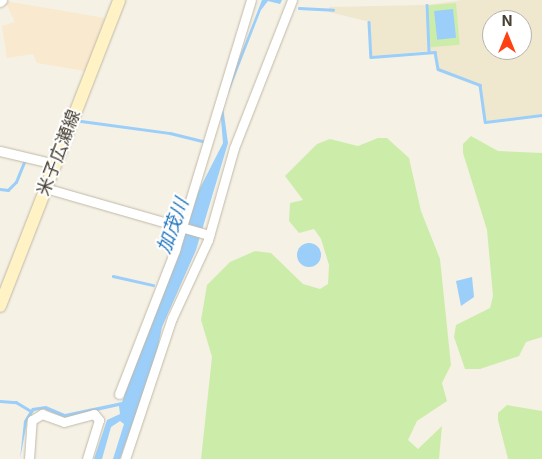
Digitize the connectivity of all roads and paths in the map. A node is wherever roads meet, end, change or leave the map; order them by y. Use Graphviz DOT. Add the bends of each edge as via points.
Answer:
graph roads {
  1 [pos="119,0"];
  2 [pos="251,0"];
  3 [pos="292,0"];
  4 [pos="0,152"];
  5 [pos="55,164"];
  6 [pos="45,188"];
  7 [pos="181,226"];
  8 [pos="209,235"];
  9 [pos="0,306"];
  10 [pos="119,394"];
  11 [pos="29,459"];
  12 [pos="87,459"];
  13 [pos="125,459"];
  1 -- 5 [label="main road, 米子広瀬線"];
  2 -- 7 [label="street"];
  3 -- 8 [label="street" via="234,148"];
  4 -- 5 [label="street"];
  5 -- 6 [label="main road, 米子広瀬線"];
  6 -- 7 [label="street"];
  6 -- 9 [label="main road, 米子広瀬線"];
  7 -- 8 [label="street"];
  7 -- 10 [label="street" via="175,250"];
  8 -- 13 [label="street" via="172,318"];
  11 -- 12 [label="street" via="32,420 42,414 64,422 94,414 99,420"];
}
